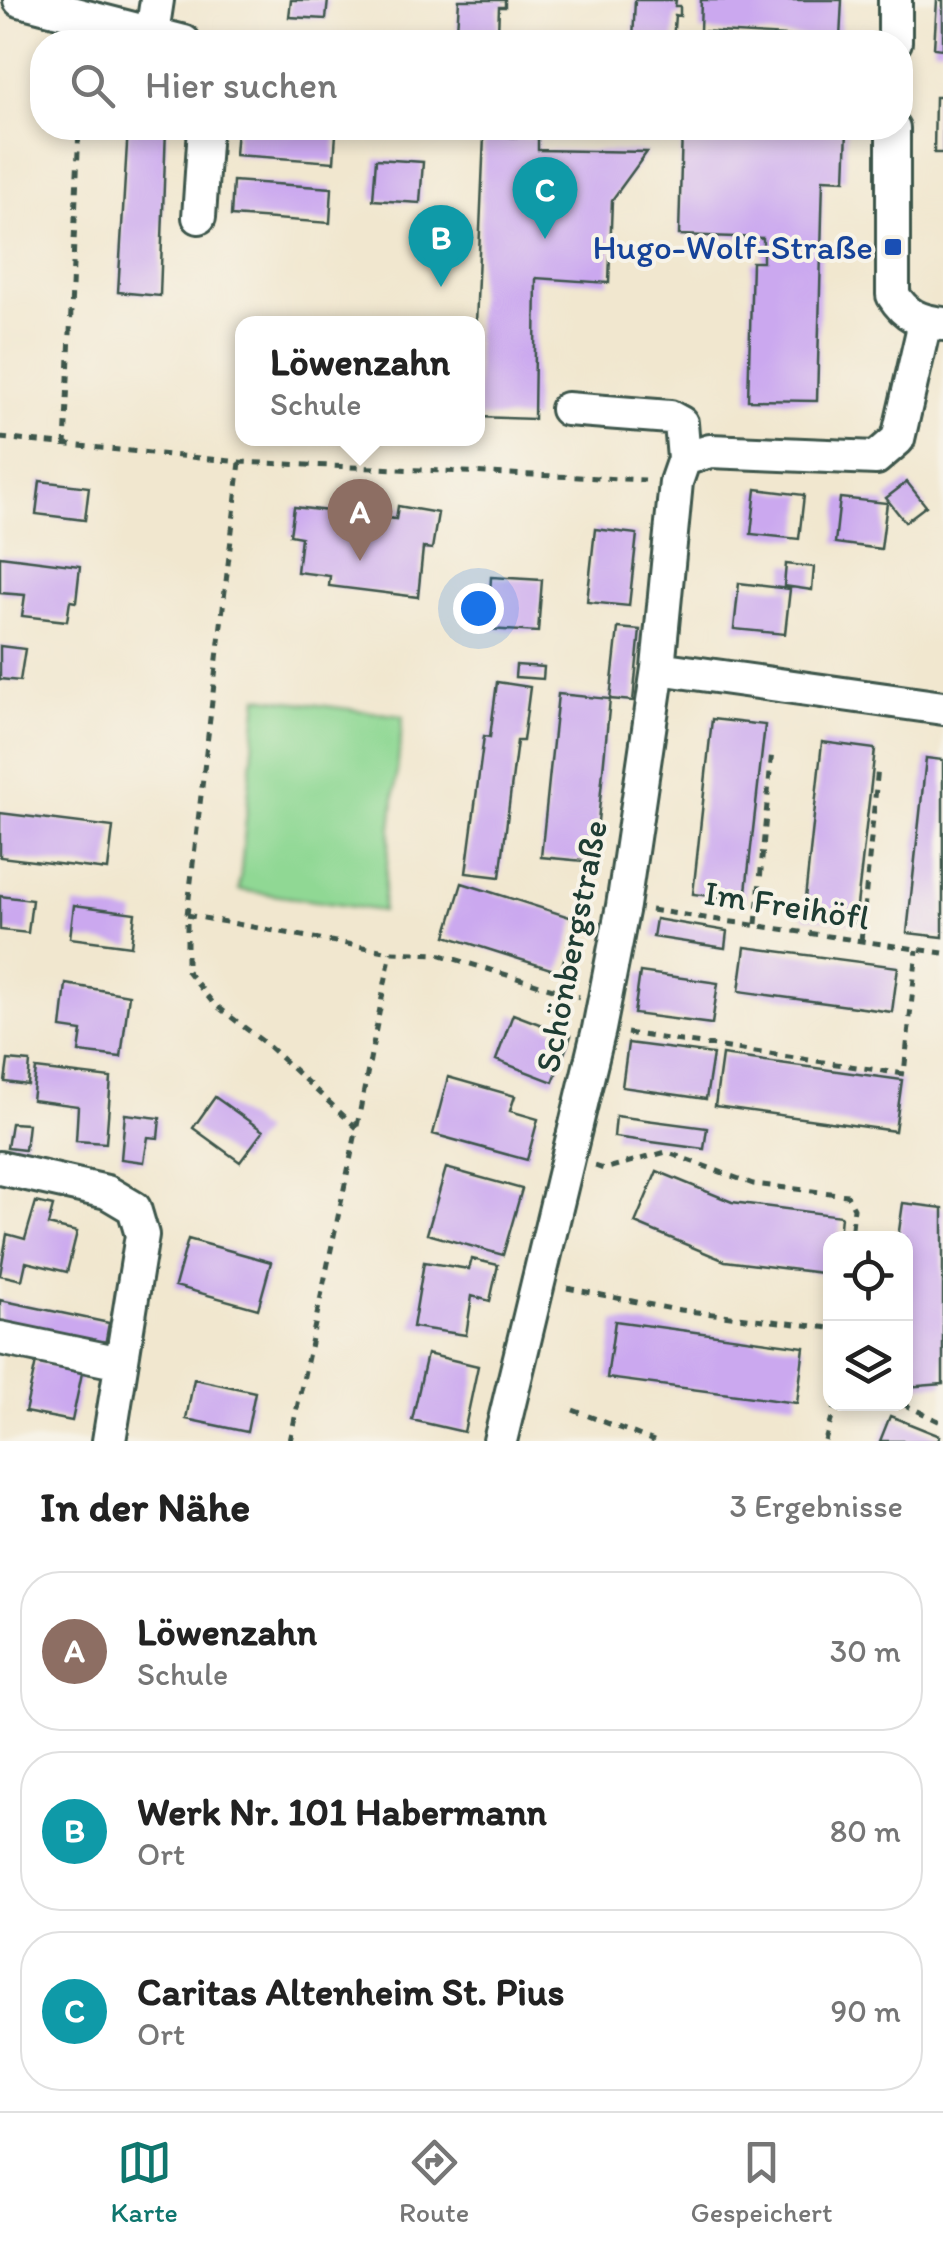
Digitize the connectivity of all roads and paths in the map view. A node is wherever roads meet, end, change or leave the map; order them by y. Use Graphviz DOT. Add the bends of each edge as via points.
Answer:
graph roads {
  1 [pos="20,0"];
  2 [pos="157,0"];
  3 [pos="896,0"];
  4 [pos="140,30"];
  5 [pos="152,30"];
  6 [pos="895,30"];
  7 [pos="78,140"];
  8 [pos="204,140"];
  9 [pos="893,140"];
  10 [pos="199,218"];
  11 [pos="934,322"];
  12 [pos="567,409"];
  13 [pos="0,438"];
  14 [pos="65,447"];
  15 [pos="240,462"];
  16 [pos="680,470"];
  17 [pos="658,668"];
  18 [pos="943,708"];
  19 [pos="772,750"];
  20 [pos="878,767"];
  21 [pos="623,906"];
  22 [pos="187,915"];
  23 [pos="756,924"];
  24 [pos="861,941"];
  25 [pos="917,950"];
  26 [pos="391,952"];
  27 [pos="943,953"];
  28 [pos="602,1017"];
  29 [pos="357,1128"];
  30 [pos="568,1160"];
  31 [pos="0,1168"];
  32 [pos="852,1231"];
  33 [pos="538,1282"];
  34 [pos="823,1327"];
  35 [pos="0,1338"];
  36 [pos="121,1363"];
  37 [pos="913,1409"];
  38 [pos="573,1410"];
  39 [pos="834,1411"];
  40 [pos="943,1423"];
  41 [pos="109,1441"];
  42 [pos="290,1441"];
  43 [pos="500,1441"];
  44 [pos="654,1441"];
  45 [pos="825,1441"];
  1 -- 4 [label="street"];
  2 -- 5 [label="street"];
  3 -- 6 [label="street"];
  7 -- 14 [label="path"];
  8 -- 10 [label="street"];
  9 -- 11 [label="street" via="894,295 903,312"];
  11 -- 16 [label="street" via="898,439 876,458 710,451"];
  12 -- 16 [label="street" via="680,423"];
  13 -- 14 [label="path"];
  14 -- 15 [label="path"];
  15 -- 16 [label="path"];
  15 -- 22 [label="path"];
  16 -- 17 [label="street, Schönbergstraße"];
  17 -- 18 [label="street"];
  17 -- 21 [label="street, Schönbergstraße"];
  19 -- 23 [label="path"];
  20 -- 24 [label="path"];
  21 -- 23 [label="path, Im Freihöfl"];
  21 -- 28 [label="street, Schönbergstraße"];
  22 -- 26 [label="path"];
  22 -- 29 [label="path" via="188,971 213,1003"];
  23 -- 24 [label="path, Im Freihöfl"];
  24 -- 25 [label="path, Im Freihöfl"];
  25 -- 27 [label="path, Im Freihöfl"];
  25 -- 28 [label="path" via="904,1074"];
  26 -- 28 [label="path" via="438,954"];
  26 -- 29 [label="path"];
  28 -- 30 [label="street, Schönbergstraße"];
  29 -- 42 [label="path"];
  30 -- 32 [label="path" via="604,1168 666,1152 753,1184 846,1195 854,1208"];
  30 -- 33 [label="street, Schönbergstraße"];
  31 -- 36 [label="street" via="107,1192 134,1208 142,1235"];
  33 -- 34 [label="path" via="672,1309"];
  33 -- 43 [label="street, Schönbergstraße"];
  35 -- 36 [label="street"];
  36 -- 41 [label="street"];
  37 -- 40 [label="path"];
  38 -- 44 [label="path"];
  39 -- 45 [label="path"];
}
